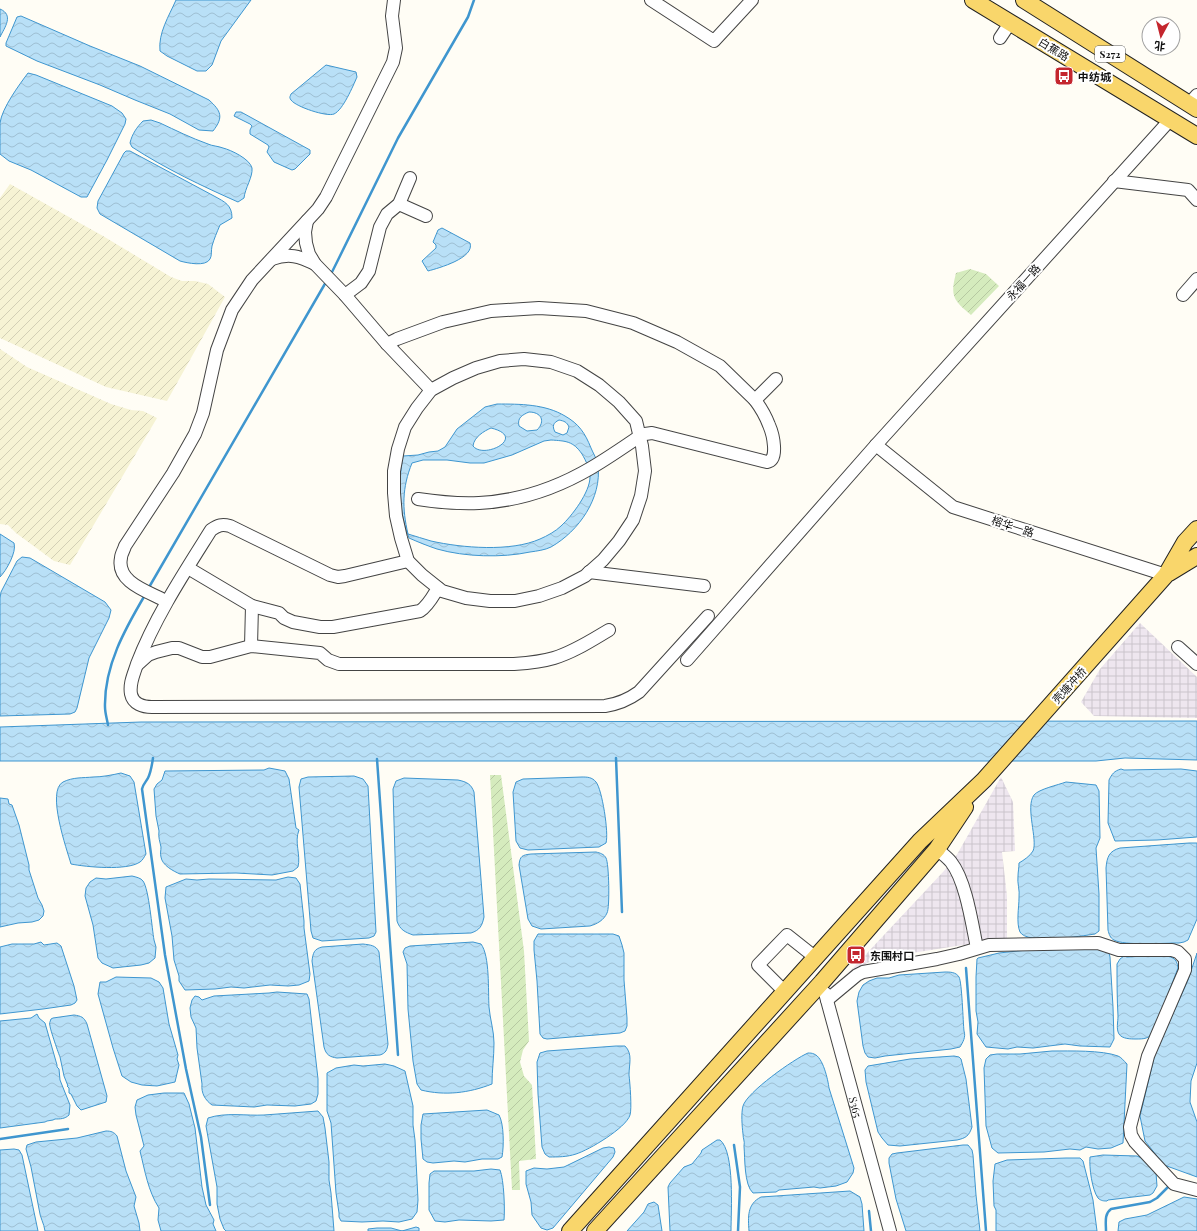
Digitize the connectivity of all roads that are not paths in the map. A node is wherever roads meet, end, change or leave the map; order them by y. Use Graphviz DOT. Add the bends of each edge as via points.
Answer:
graph roads {
  1 [pos="394,0"];
  2 [pos="651,0"];
  3 [pos="752,0"];
  4 [pos="973,0"];
  5 [pos="1024,0"];
  6 [pos="1010,22"];
  7 [pos="1000,38"];
  8 [pos="1194,102"];
  9 [pos="1170,120"];
  10 [pos="1197,136"];
  11 [pos="410,178"];
  12 [pos="1114,181"];
  13 [pos="1197,200"];
  14 [pos="399,204"];
  15 [pos="426,216"];
  16 [pos="307,221"];
  17 [pos="272,259"];
  18 [pos="315,264"];
  19 [pos="1197,279"];
  20 [pos="1183,295"];
  21 [pos="345,296"];
  22 [pos="387,344"];
  23 [pos="776,379"];
  24 [pos="431,390"];
  25 [pos="755,400"];
  26 [pos="640,436"];
  27 [pos="876,445"];
  28 [pos="418,500"];
  29 [pos="1197,529"];
  30 [pos="1197,556"];
  31 [pos="408,561"];
  32 [pos="188,568"];
  33 [pos="589,572"];
  34 [pos="1166,575"];
  35 [pos="704,586"];
  36 [pos="438,588"];
  37 [pos="164,600"];
  38 [pos="252,606"];
  39 [pos="708,616"];
  40 [pos="153,627"];
  41 [pos="609,630"];
  42 [pos="250,646"];
  43 [pos="1178,647"];
  44 [pos="166,649"];
  45 [pos="687,660"];
  46 [pos="1197,664"];
  47 [pos="136,669"];
  48 [pos="984,780"];
  49 [pos="937,849"];
  50 [pos="977,948"];
  51 [pos="811,963"];
  52 [pos="822,982"];
  53 [pos="785,992"];
  54 [pos="827,1000"];
  55 [pos="1197,1190"];
  56 [pos="570,1231"];
  57 [pos="595,1231"];
  58 [pos="890,1231"];
  1 -- 16 [label="street" via="392,16 396,48 393,62 326,196"];
  2 -- 3 [label="street" via="714,41"];
  4 -- 6 [label="main road, 白蕉路 / S272"];
  5 -- 8 [label="main road, S272"];
  6 -- 7 [label="street"];
  6 -- 9 [label="main road, 白蕉路 / S272"];
  9 -- 10 [label="main road, 白蕉路 / S272"];
  9 -- 12 [label="street, 永福一路"];
  11 -- 14 [label="street"];
  12 -- 13 [label="street" via="1188,190"];
  12 -- 27 [label="street, 永福一路"];
  14 -- 15 [label="street"];
  14 -- 21 [label="street" via="387,214 380,227 369,271 361,284"];
  16 -- 17 [label="street"];
  16 -- 18 [label="street" via="306,243"];
  17 -- 18 [label="street" via="282,255 293,255"];
  17 -- 37 [label="street" via="252,280 232,310 217,350 195,434 120,558 125,577"];
  18 -- 21 [label="street"];
  19 -- 20 [label="street"];
  21 -- 22 [label="street"];
  22 -- 24 [label="street"];
  22 -- 25 [label="street" via="443,322 491,311 539,308 586,311 633,323 677,342 720,366"];
  23 -- 25 [label="street"];
  24 -- 26 [label="street" via="470,371 500,361 524,359 550,362 577,371 599,385 619,402 636,422"];
  24 -- 31 [label="street" via="405,427 394,471 396,516"];
  25 -- 26 [label="street" via="770,426 774,455 773,459 767,462 652,433"];
  26 -- 28 [label="street" via="591,468 537,492 508,500 478,503"];
  26 -- 33 [label="street" via="645,471 641,496 633,520 615,546"];
  27 -- 34 [label="street, 榕华一路" via="953,506"];
  27 -- 45 [label="street, 永福一路"];
  29 -- 34 [label="main road" via="1185,542"];
  30 -- 34 [label="main road"];
  31 -- 32 [label="street" via="338,577 230,526 220,525 211,530"];
  31 -- 36 [label="street"];
  32 -- 38 [label="street"];
  32 -- 40 [label="street"];
  33 -- 35 [label="street"];
  33 -- 36 [label="street" via="562,588 539,596 514,600 466,598"];
  34 -- 48 [label="main road, 壳塘冲桥"];
  36 -- 38 [label="street" via="420,611 333,627 292,622 279,613"];
  38 -- 42 [label="street"];
  39 -- 47 [label="street" via="638,692 629,699 605,706 146,707 132,698 131,680"];
  40 -- 44 [label="street" via="152,638 155,646 157,649"];
  40 -- 47 [label="street"];
  41 -- 42 [label="street" via="555,658 514,664 339,664 328,660 320,653"];
  42 -- 44 [label="street" via="210,657 179,648"];
  43 -- 46 [label="street"];
  44 -- 47 [label="street" via="148,655"];
  48 -- 49 [label="main road"];
  48 -- 51 [label="main road" via="920,841"];
  49 -- 50 [label="street" via="958,873"];
  49 -- 52 [label="main road"];
  50 -- 54 [label="street" via="937,959 863,972"];
  50 -- 55 [label="street" via="990,945 1098,943 1119,950 1172,950 1181,954 1185,959 1185,970 1148,1056 1130,1135 1174,1184"];
  51 -- 52 [label="main road"];
  51 -- 53 [label="main road"];
  51 -- 53 [label="street" via="787,935 758,965"];
  52 -- 54 [label="street, S365"];
  52 -- 57 [label="main road"];
  53 -- 56 [label="main road"];
  54 -- 58 [label="street, S365"];
}
